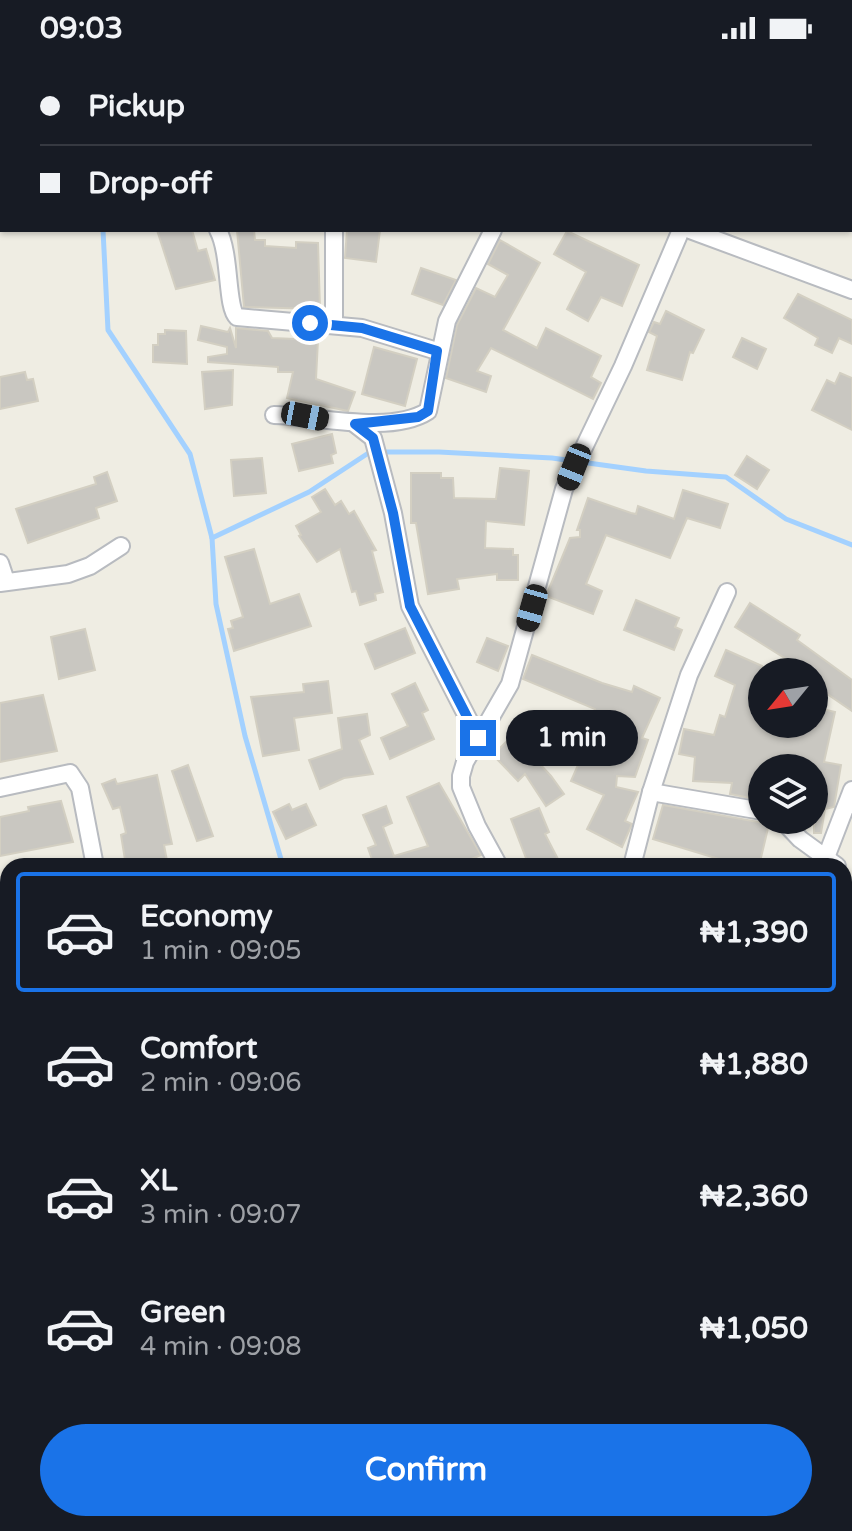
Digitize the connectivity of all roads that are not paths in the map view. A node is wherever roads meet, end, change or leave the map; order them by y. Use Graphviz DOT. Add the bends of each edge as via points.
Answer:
graph roads {
  1 [pos="219,232"];
  2 [pos="334,232"];
  3 [pos="492,232"];
  4 [pos="680,232"];
  5 [pos="695,232"];
  6 [pos="852,290"];
  7 [pos="334,325"];
  8 [pos="437,351"];
  9 [pos="274,415"];
  10 [pos="355,424"];
  11 [pos="121,546"];
  12 [pos="0,563"];
  13 [pos="3,582"];
  14 [pos="727,592"];
  15 [pos="478,738"];
  16 [pos="0,788"];
  17 [pos="852,790"];
  18 [pos="651,792"];
  19 [pos="748,809"];
  20 [pos="798,834"];
  21 [pos="93,858"];
  22 [pos="495,858"];
  23 [pos="634,858"];
  24 [pos="825,858"];
  25 [pos="832,858"];
  1 -- 7 [label="street" via="229,260 230,306 237,317"];
  2 -- 7 [label="street"];
  3 -- 8 [label="street"];
  4 -- 15 [label="street" via="564,489 510,684"];
  5 -- 6 [label="street"];
  7 -- 8 [label="street"];
  8 -- 10 [label="street" via="428,411 418,417"];
  9 -- 10 [label="street"];
  10 -- 15 [label="street" via="373,438 417,624"];
  11 -- 13 [label="street" via="68,574"];
  12 -- 13 [label="street"];
  14 -- 18 [label="street" via="689,675"];
  15 -- 22 [label="street" via="465,762 461,787"];
  16 -- 21 [label="street" via="70,773 80,788"];
  17 -- 25 [label="street"];
  18 -- 19 [label="street"];
  18 -- 23 [label="street"];
  20 -- 24 [label="street"];
}
